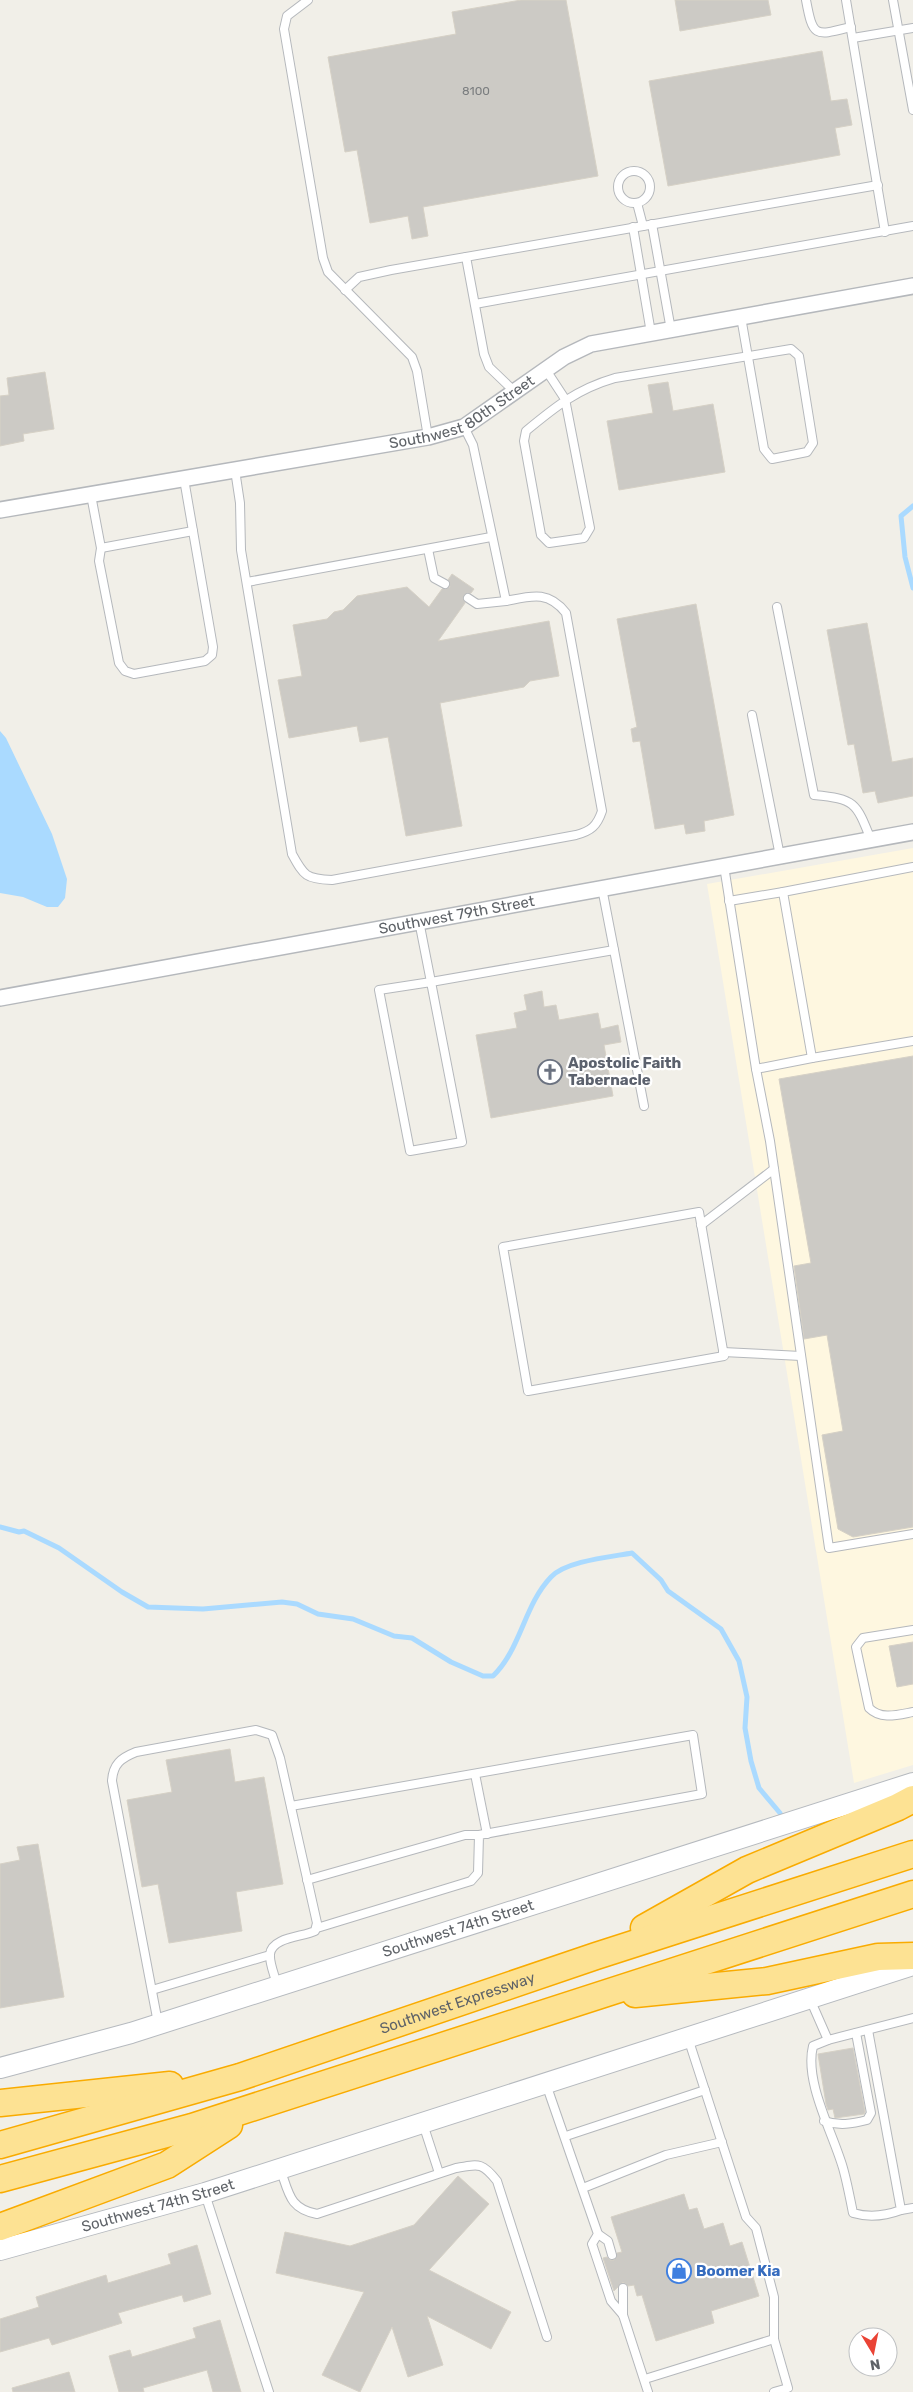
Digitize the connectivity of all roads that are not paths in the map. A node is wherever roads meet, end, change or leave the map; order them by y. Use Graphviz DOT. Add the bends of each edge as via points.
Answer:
graph roads {
  1 [pos="308,0"];
  2 [pos="806,0"];
  3 [pos="846,0"];
  4 [pos="893,0"];
  5 [pos="851,27"];
  6 [pos="913,28"];
  7 [pos="900,30"];
  8 [pos="853,38"];
  9 [pos="913,110"];
  10 [pos="878,185"];
  11 [pos="637,203"];
  12 [pos="652,224"];
  13 [pos="643,226"];
  14 [pos="913,226"];
  15 [pos="633,227"];
  16 [pos="885,232"];
  17 [pos="466,256"];
  18 [pos="661,270"];
  19 [pos="641,273"];
  20 [pos="913,286"];
  21 [pos="345,290"];
  22 [pos="475,304"];
  23 [pos="741,317"];
  24 [pos="671,330"];
  25 [pos="651,333"];
  26 [pos="748,356"];
  27 [pos="546,370"];
  28 [pos="514,392"];
  29 [pos="565,400"];
  30 [pos="464,427"];
  31 [pos="428,437"];
  32 [pos="234,470"];
  33 [pos="184,479"];
  34 [pos="91,495"];
  35 [pos="0,510"];
  36 [pos="193,531"];
  37 [pos="491,538"];
  38 [pos="101,548"];
  39 [pos="428,549"];
  40 [pos="247,582"];
  41 [pos="445,584"];
  42 [pos="468,598"];
  43 [pos="506,601"];
  44 [pos="777,607"];
  45 [pos="752,715"];
  46 [pos="913,832"];
  47 [pos="871,840"];
  48 [pos="780,856"];
  49 [pos="724,866"];
  50 [pos="913,867"];
  51 [pos="602,888"];
  52 [pos="782,892"];
  53 [pos="730,901"];
  54 [pos="419,921"];
  55 [pos="614,950"];
  56 [pos="431,982"];
  57 [pos="0,998"];
  58 [pos="913,1041"];
  59 [pos="812,1058"];
  60 [pos="756,1069"];
  61 [pos="644,1106"];
  62 [pos="774,1169"];
  63 [pos="701,1225"];
  64 [pos="724,1352"];
  65 [pos="801,1356"];
  66 [pos="913,1534"];
  67 [pos="913,1630"];
  68 [pos="913,1712"];
  69 [pos="475,1774"];
  70 [pos="913,1783"];
  71 [pos="913,1799"];
  72 [pos="291,1806"];
  73 [pos="483,1834"];
  74 [pos="913,1854"];
  75 [pos="308,1880"];
  76 [pos="913,1894"];
  77 [pos="317,1928"];
  78 [pos="270,1955"];
  79 [pos="596,1956"];
  80 [pos="913,1956"];
  81 [pos="913,1965"];
  82 [pos="278,1986"];
  83 [pos="152,1990"];
  84 [pos="809,1997"];
  85 [pos="585,1998"];
  86 [pos="913,2018"];
  87 [pos="158,2025"];
  88 [pos="868,2030"];
  89 [pos="856,2033"];
  90 [pos="688,2036"];
  91 [pos="828,2040"];
  92 [pos="0,2068"];
  93 [pos="240,2078"];
  94 [pos="546,2084"];
  95 [pos="705,2090"];
  96 [pos="0,2103"];
  97 [pos="262,2105"];
  98 [pos="824,2121"];
  99 [pos="422,2123"];
  100 [pos="566,2136"];
  101 [pos="722,2142"];
  102 [pos="0,2145"];
  103 [pos="280,2169"];
  104 [pos="439,2173"];
  105 [pos="0,2179"];
  106 [pos="583,2188"];
  107 [pos="205,2193"];
  108 [pos="913,2208"];
  109 [pos="901,2210"];
  110 [pos="0,2226"];
  111 [pos="598,2234"];
  112 [pos="0,2250"];
  113 [pos="612,2255"];
  114 [pos="623,2288"];
  115 [pos="623,2315"];
  116 [pos="547,2337"];
  117 [pos="774,2339"];
  118 [pos="645,2379"];
  119 [pos="269,2392"];
  120 [pos="648,2392"];
  121 [pos="774,2392"];
  1 -- 21 [label="lane" via="287,16 284,29 324,258 328,272"];
  2 -- 5 [label="lane" via="810,23 817,32 824,34"];
  3 -- 5 [label="lane"];
  4 -- 7 [label="lane"];
  5 -- 8 [label="lane"];
  6 -- 7 [label="lane"];
  7 -- 8 [label="lane"];
  7 -- 9 [label="lane"];
  8 -- 10 [label="lane"];
  10 -- 12 [label="lane"];
  10 -- 16 [label="lane"];
  11 -- 11 [label="lane" via="649,192 649,182 642,173 632,171 622,176 618,190 627,202"];
  11 -- 13 [label="lane"];
  12 -- 13 [label="lane"];
  12 -- 18 [label="lane"];
  13 -- 15 [label="lane"];
  14 -- 16 [label="lane"];
  15 -- 17 [label="lane"];
  15 -- 19 [label="lane"];
  16 -- 18 [label="lane"];
  17 -- 21 [label="lane" via="360,277"];
  17 -- 22 [label="lane"];
  18 -- 19 [label="lane"];
  18 -- 24 [label="lane"];
  19 -- 22 [label="lane"];
  19 -- 25 [label="lane"];
  20 -- 23 [label="street, Southwest 80th Street"];
  21 -- 31 [label="lane" via="412,357"];
  22 -- 28 [label="lane" via="489,367"];
  23 -- 24 [label="street, Southwest 80th Street"];
  23 -- 26 [label="lane"];
  24 -- 25 [label="street, Southwest 80th Street"];
  25 -- 27 [label="street, Southwest 80th Street" via="591,344"];
  26 -- 26 [label="lane" via="764,449 772,458 807,452 813,443 799,356 791,349"];
  26 -- 29 [label="lane" via="615,378 580,390"];
  27 -- 28 [label="street, Southwest 80th Street"];
  27 -- 29 [label="lane"];
  28 -- 30 [label="street, Southwest 80th Street"];
  29 -- 29 [label="lane" via="526,431 524,441 541,535 549,543 584,538 590,528"];
  30 -- 31 [label="street, Southwest 80th Street"];
  30 -- 37 [label="lane" via="473,445"];
  31 -- 32 [label="street, Southwest 80th Street"];
  32 -- 33 [label="street, Southwest 80th Street"];
  32 -- 40 [label="lane"];
  33 -- 34 [label="street, Southwest 80th Street"];
  33 -- 36 [label="lane"];
  34 -- 35 [label="street, Southwest 80th Street"];
  34 -- 38 [label="lane"];
  36 -- 38 [label="lane"];
  36 -- 38 [label="lane" via="213,647 212,655 205,661 134,674 125,670 119,663 99,561"];
  37 -- 39 [label="lane"];
  37 -- 43 [label="lane"];
  39 -- 40 [label="lane"];
  39 -- 41 [label="lane" via="434,578"];
  40 -- 43 [label="lane" via="292,854 303,874 314,879 332,880 576,836 589,832 598,823 602,811 566,613 558,603 537,595"];
  42 -- 43 [label="lane" via="477,604"];
  44 -- 47 [label="lane" via="814,794 843,798 858,809"];
  45 -- 48 [label="lane"];
  46 -- 47 [label="street, Southwest 79th Street"];
  47 -- 48 [label="street, Southwest 79th Street"];
  48 -- 49 [label="street, Southwest 79th Street"];
  49 -- 51 [label="street, Southwest 79th Street"];
  49 -- 53 [label="lane"];
  50 -- 52 [label="lane"];
  51 -- 54 [label="street, Southwest 79th Street"];
  51 -- 55 [label="lane"];
  52 -- 53 [label="lane"];
  52 -- 59 [label="lane"];
  53 -- 60 [label="lane"];
  54 -- 56 [label="lane"];
  54 -- 57 [label="street, Southwest 79th Street"];
  55 -- 56 [label="lane"];
  55 -- 61 [label="lane"];
  56 -- 56 [label="lane" via="462,1142 410,1151 379,990"];
  58 -- 59 [label="lane"];
  59 -- 60 [label="lane"];
  60 -- 62 [label="lane"];
  62 -- 63 [label="lane"];
  62 -- 65 [label="lane"];
  63 -- 64 [label="lane"];
  63 -- 64 [label="lane" via="699,1212 502,1247 528,1391 724,1356"];
  64 -- 65 [label="lane"];
  65 -- 66 [label="lane" via="828,1548"];
  67 -- 68 [label="lane" via="863,1638 856,1648 868,1708 885,1716"];
  69 -- 72 [label="lane"];
  69 -- 73 [label="lane"];
  69 -- 73 [label="lane" via="693,1735 702,1794"];
  70 -- 82 [label="main road, Southwest 74th Street"];
  71 -- 79 [label="highway" via="747,1870"];
  72 -- 75 [label="lane"];
  72 -- 83 [label="lane" via="275,1742 272,1735 265,1732 256,1730 136,1752 118,1761 112,1781"];
  73 -- 75 [label="lane" via="465,1835"];
  73 -- 77 [label="lane" via="478,1873 471,1881"];
  74 -- 79 [label="highway, Southwest Expressway"];
  75 -- 77 [label="lane"];
  76 -- 85 [label="highway"];
  77 -- 78 [label="lane" via="311,1934 279,1943"];
  78 -- 82 [label="lane"];
  78 -- 83 [label="lane"];
  79 -- 93 [label="highway, Southwest Expressway"];
  80 -- 85 [label="highway" via="878,1957 767,1980"];
  81 -- 84 [label="main road, Southwest 74th Street"];
  82 -- 87 [label="main road, Southwest 74th Street"];
  83 -- 87 [label="lane"];
  84 -- 90 [label="main road, Southwest 74th Street"];
  84 -- 91 [label="lane"];
  85 -- 97 [label="highway"];
  86 -- 88 [label="lane"];
  87 -- 92 [label="main road, Southwest 74th Street"];
  88 -- 89 [label="lane"];
  88 -- 109 [label="lane"];
  89 -- 91 [label="lane"];
  89 -- 98 [label="lane" via="871,2112 867,2120 857,2123"];
  90 -- 94 [label="main road, Southwest 74th Street"];
  90 -- 95 [label="lane"];
  91 -- 98 [label="lane" via="813,2046 810,2058"];
  93 -- 96 [label="highway"];
  93 -- 102 [label="highway, Southwest Expressway"];
  94 -- 99 [label="main road, Southwest 74th Street"];
  94 -- 100 [label="lane"];
  95 -- 100 [label="lane"];
  95 -- 101 [label="lane"];
  97 -- 105 [label="highway"];
  97 -- 110 [label="highway" via="167,2165"];
  98 -- 109 [label="lane" via="843,2167 853,2213 865,2217 889,2215"];
  99 -- 103 [label="main road, Southwest 74th Street"];
  99 -- 104 [label="lane"];
  100 -- 106 [label="lane"];
  101 -- 106 [label="lane" via="666,2155"];
  101 -- 117 [label="lane" via="746,2216 756,2228 774,2297"];
  103 -- 104 [label="lane" via="292,2201 305,2212 317,2214"];
  103 -- 107 [label="main road, Southwest 74th Street"];
  104 -- 116 [label="lane" via="474,2165 486,2167 497,2181"];
  106 -- 111 [label="lane"];
  107 -- 112 [label="main road, Southwest 74th Street"];
  107 -- 119 [label="lane"];
  108 -- 109 [label="lane"];
  111 -- 113 [label="lane" via="608,2241"];
  111 -- 115 [label="lane" via="592,2244 611,2301"];
  114 -- 115 [label="lane"];
  115 -- 118 [label="lane"];
  117 -- 118 [label="lane"];
  117 -- 121 [label="lane" via="788,2388"];
  118 -- 120 [label="lane"];
}
